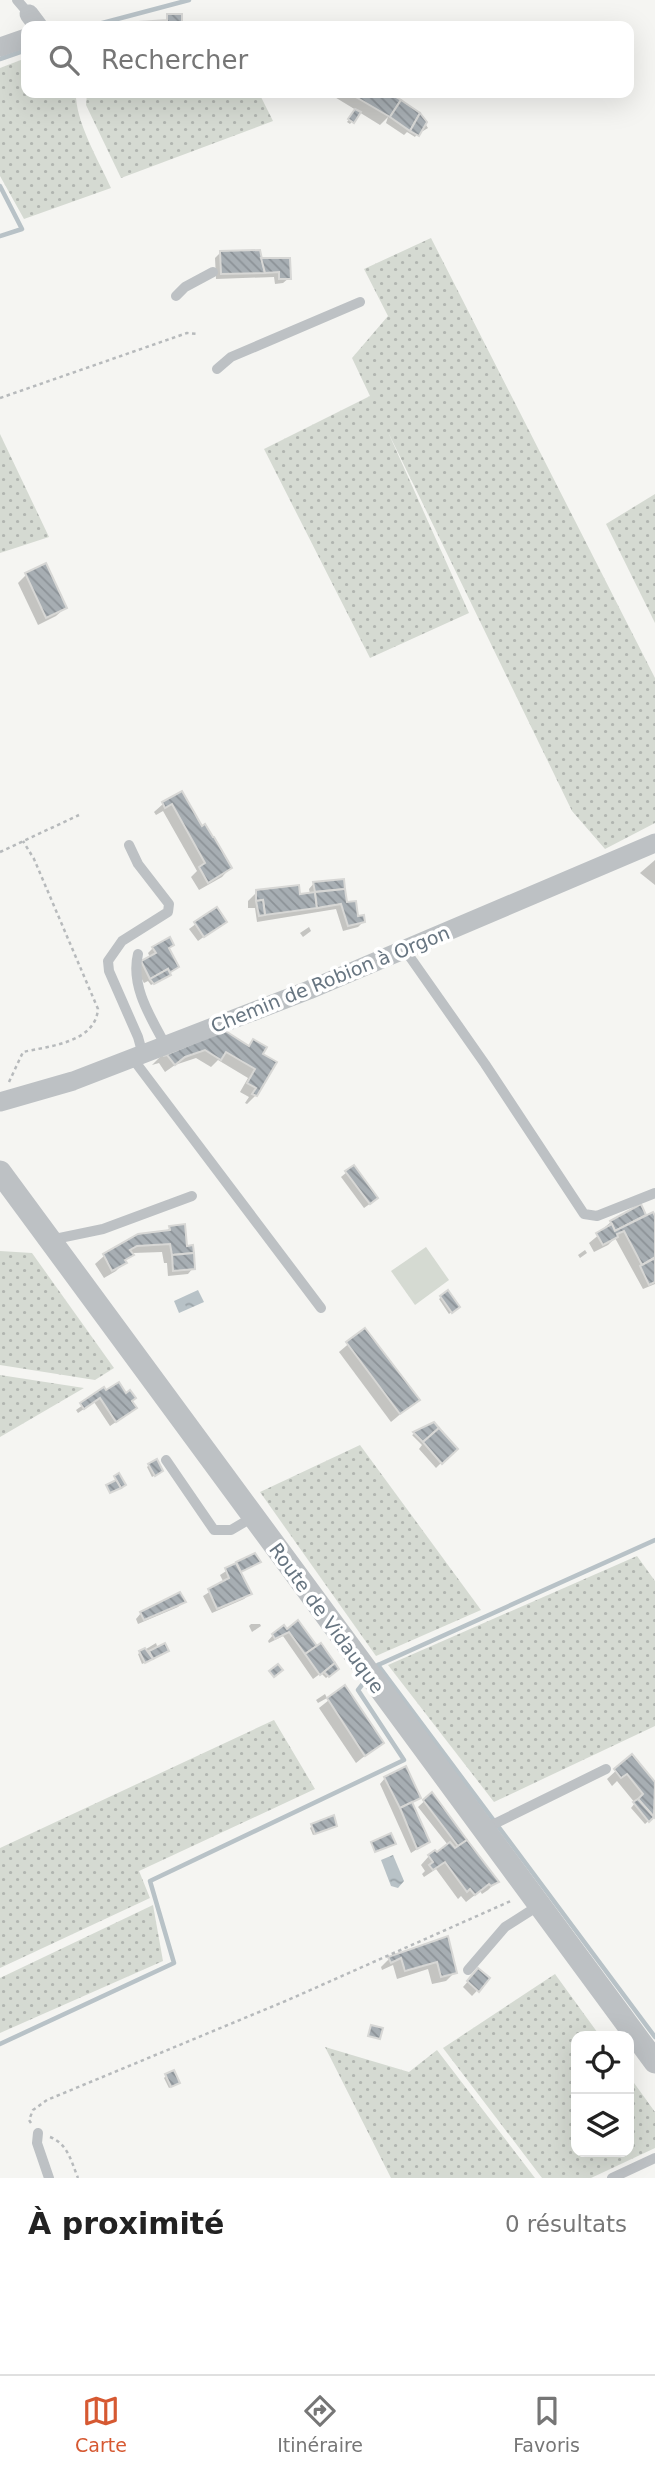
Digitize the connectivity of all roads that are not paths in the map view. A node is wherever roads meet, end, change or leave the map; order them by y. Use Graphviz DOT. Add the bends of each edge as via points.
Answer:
graph roads {
  1 [pos="21,40"];
  2 [pos="0,47"];
  3 [pos="213,272"];
  4 [pos="176,296"];
  5 [pos="360,302"];
  6 [pos="217,369"];
  7 [pos="655,843"];
  8 [pos="129,845"];
  9 [pos="405,950"];
  10 [pos="138,954"];
  11 [pos="166,1046"];
  12 [pos="138,1057"];
  13 [pos="1,1102"];
  14 [pos="0,1172"];
  15 [pos="655,1193"];
  16 [pos="191,1196"];
  17 [pos="49,1240"];
  18 [pos="321,1308"];
  19 [pos="166,1460"];
  20 [pos="253,1517"];
  21 [pos="606,1769"];
  22 [pos="483,1829"];
  23 [pos="533,1898"];
  24 [pos="468,1970"];
  25 [pos="655,2062"];
  26 [pos="38,2133"];
  27 [pos="655,2158"];
  28 [pos="49,2178"];
  29 [pos="612,2178"];
  1 -- 2 [label="street"];
  3 -- 4 [label="lane"];
  5 -- 6 [label="lane" via="231,357"];
  7 -- 9 [label="street, Chemin de Robion à Orgon"];
  8 -- 12 [label="lane" via="169,904 168,912 122,941 108,961 138,1037"];
  9 -- 11 [label="street, Chemin de Robion à Orgon"];
  9 -- 15 [label="lane" via="584,1214 597,1216"];
  10 -- 11 [label="lane" via="138,985"];
  11 -- 12 [label="street, Chemin de Robion à Orgon"];
  12 -- 13 [label="street, Chemin de Robion à Orgon"];
  12 -- 18 [label="lane"];
  14 -- 17 [label="street, Route de Vidauque"];
  16 -- 17 [label="lane" via="103,1229"];
  17 -- 20 [label="street, Route de Vidauque"];
  19 -- 20 [label="lane" via="214,1530 231,1530"];
  20 -- 22 [label="street, Route de Vidauque"];
  21 -- 22 [label="lane"];
  22 -- 23 [label="street, Route de Vidauque"];
  23 -- 24 [label="lane"];
  23 -- 25 [label="street, Route de Vidauque"];
  26 -- 28 [label="lane"];
  27 -- 29 [label="lane"];
}
